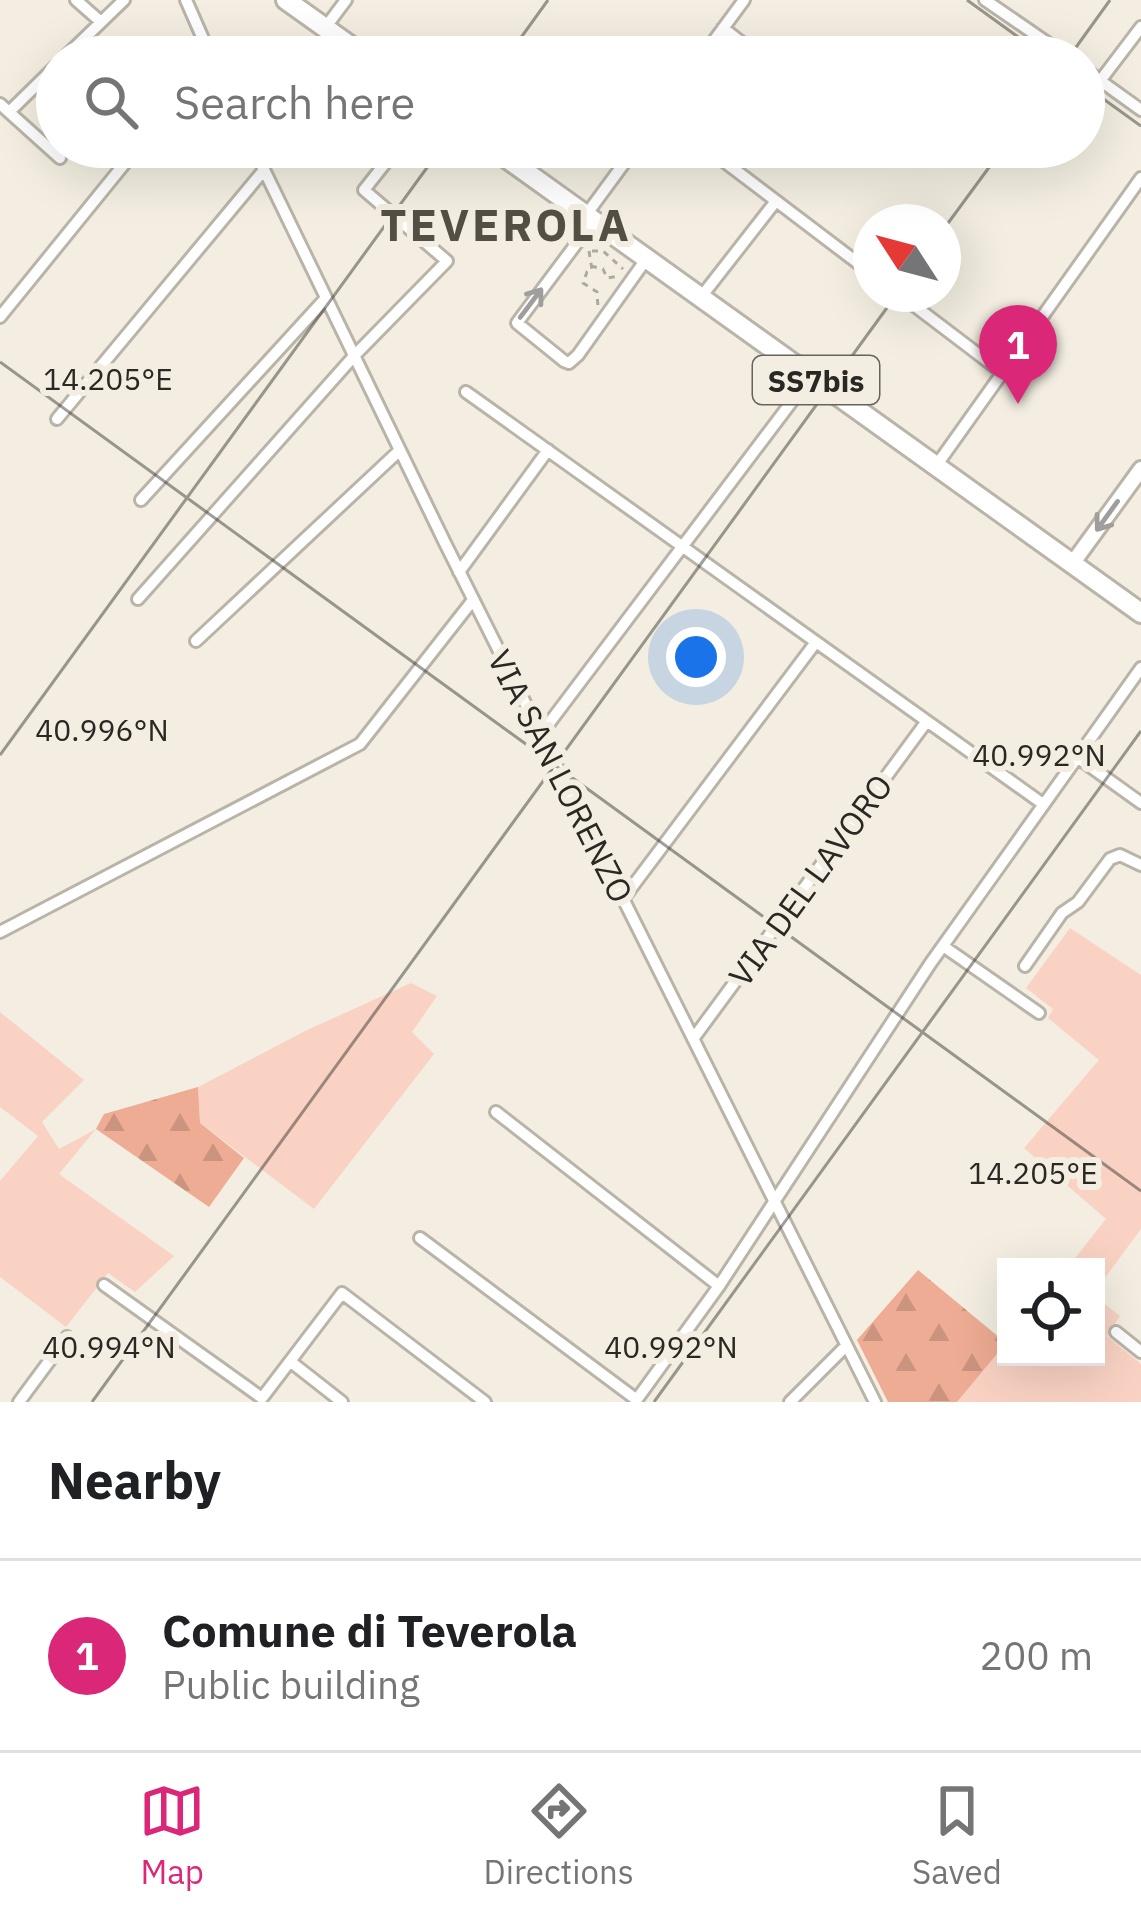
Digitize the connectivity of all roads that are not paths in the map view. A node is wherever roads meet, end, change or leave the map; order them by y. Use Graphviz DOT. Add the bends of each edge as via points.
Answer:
graph roads {
  1 [pos="76,0"];
  2 [pos="124,0"];
  3 [pos="186,0"];
  4 [pos="286,0"];
  5 [pos="346,0"];
  6 [pos="744,0"];
  7 [pos="985,0"];
  8 [pos="1001,4"];
  9 [pos="101,22"];
  10 [pos="1141,27"];
  11 [pos="325,28"];
  12 [pos="723,28"];
  13 [pos="87,36"];
  14 [pos="202,36"];
  15 [pos="336,36"];
  16 [pos="717,36"];
  17 [pos="733,36"];
  18 [pos="1038,36"];
  19 [pos="1105,74"];
  20 [pos="36,82"];
  21 [pos="1105,84"];
  22 [pos="4,108"];
  23 [pos="1141,110"];
  24 [pos="36,137"];
  25 [pos="121,168"];
  26 [pos="381,168"];
  27 [pos="520,168"];
  28 [pos="622,168"];
  29 [pos="733,168"];
  30 [pos="264,170"];
  31 [pos="1141,178"];
  32 [pos="776,201"];
  33 [pos="590,218"];
  34 [pos="853,259"];
  35 [pos="640,266"];
  36 [pos="326,298"];
  37 [pos="701,298"];
  38 [pos="923,312"];
  39 [pos="0,317"];
  40 [pos="354,356"];
  41 [pos="1003,373"];
  42 [pos="811,376"];
  43 [pos="466,392"];
  44 [pos="57,419"];
  45 [pos="400,450"];
  46 [pos="548,450"];
  47 [pos="936,466"];
  48 [pos="1141,469"];
  49 [pos="141,500"];
  50 [pos="683,547"];
  51 [pos="1072,564"];
  52 [pos="459,572"];
  53 [pos="138,598"];
  54 [pos="473,600"];
  55 [pos="1141,614"];
  56 [pos="196,641"];
  57 [pos="816,642"];
  58 [pos="1141,668"];
  59 [pos="927,721"];
  60 [pos="541,734"];
  61 [pos="1077,757"];
  62 [pos="1141,803"];
  63 [pos="1042,804"];
  64 [pos="1141,865"];
  65 [pos="623,899"];
  66 [pos="0,932"];
  67 [pos="943,946"];
  68 [pos="1025,966"];
  69 [pos="1039,1013"];
  70 [pos="693,1039"];
  71 [pos="496,1112"];
  72 [pos="773,1201"];
  73 [pos="420,1238"];
  74 [pos="104,1285"];
  75 [pos="719,1286"];
  76 [pos="1117,1332"];
  77 [pos="68,1336"];
  78 [pos="846,1346"];
  79 [pos="1141,1352"];
  80 [pos="291,1362"];
  81 [pos="636,1401"];
  82 [pos="19,1402"];
  83 [pos="342,1402"];
  84 [pos="485,1402"];
  85 [pos="790,1402"];
  86 [pos="874,1402"];
  1 -- 9 [label="street"];
  2 -- 9 [label="street"];
  3 -- 14 [label="street"];
  4 -- 11 [label="main road"];
  5 -- 11 [label="street"];
  6 -- 12 [label="street"];
  7 -- 8 [label="street"];
  8 -- 18 [label="street"];
  9 -- 13 [label="street"];
  10 -- 19 [label="street"];
  11 -- 15 [label="main road"];
  12 -- 16 [label="street"];
  12 -- 17 [label="street"];
  20 -- 22 [label="street"];
  21 -- 23 [label="street"];
  22 -- 24 [label="street"];
  25 -- 39 [label="street"];
  26 -- 40 [label="street" via="364,190 447,261"];
  27 -- 33 [label="main road, SS7bis"];
  28 -- 33 [label="street"];
  29 -- 32 [label="street"];
  30 -- 36 [label="street, VIA SAN LORENZO"];
  30 -- 44 [label="street"];
  31 -- 41 [label="street"];
  32 -- 34 [label="street"];
  32 -- 37 [label="street"];
  33 -- 35 [label="main road, SS7bis"];
  35 -- 33 [label="street, one-way" via="568,363 517,323"];
  35 -- 37 [label="main road, SS7bis"];
  36 -- 40 [label="street, VIA SAN LORENZO"];
  36 -- 49 [label="street"];
  37 -- 42 [label="main road, SS7bis"];
  38 -- 41 [label="street"];
  40 -- 45 [label="street, VIA SAN LORENZO"];
  40 -- 53 [label="street"];
  41 -- 47 [label="street"];
  42 -- 47 [label="main road, SS7bis"];
  42 -- 50 [label="street"];
  43 -- 46 [label="street"];
  45 -- 52 [label="street, VIA SAN LORENZO"];
  45 -- 56 [label="street"];
  46 -- 50 [label="street"];
  46 -- 52 [label="street"];
  47 -- 51 [label="main road, SS7bis"];
  48 -- 51 [label="street, one-way"];
  50 -- 57 [label="street"];
  50 -- 60 [label="street"];
  51 -- 55 [label="main road, SS7bis"];
  52 -- 54 [label="street, VIA SAN LORENZO"];
  54 -- 60 [label="street, VIA SAN LORENZO"];
  54 -- 66 [label="street" via="360,745"];
  57 -- 59 [label="street"];
  57 -- 65 [label="street"];
  58 -- 61 [label="street"];
  59 -- 63 [label="street"];
  59 -- 70 [label="street, VIA DEL LAVORO"];
  60 -- 65 [label="street, VIA SAN LORENZO"];
  61 -- 62 [label="street"];
  61 -- 63 [label="street"];
  63 -- 67 [label="street"];
  64 -- 68 [label="street" via="1110,859"];
  65 -- 70 [label="street, VIA SAN LORENZO"];
  67 -- 69 [label="street"];
  67 -- 72 [label="street"];
  70 -- 72 [label="street, VIA SAN LORENZO"];
  71 -- 75 [label="street"];
  72 -- 75 [label="street"];
  72 -- 78 [label="street, VIA SAN LORENZO"];
  73 -- 81 [label="street"];
  74 -- 80 [label="street" via="262,1398"];
  75 -- 81 [label="street"];
  76 -- 79 [label="street"];
  77 -- 82 [label="street"];
  78 -- 85 [label="street"];
  78 -- 86 [label="street, VIA SAN LORENZO"];
  80 -- 83 [label="street"];
  80 -- 84 [label="street" via="342,1293"];
}
